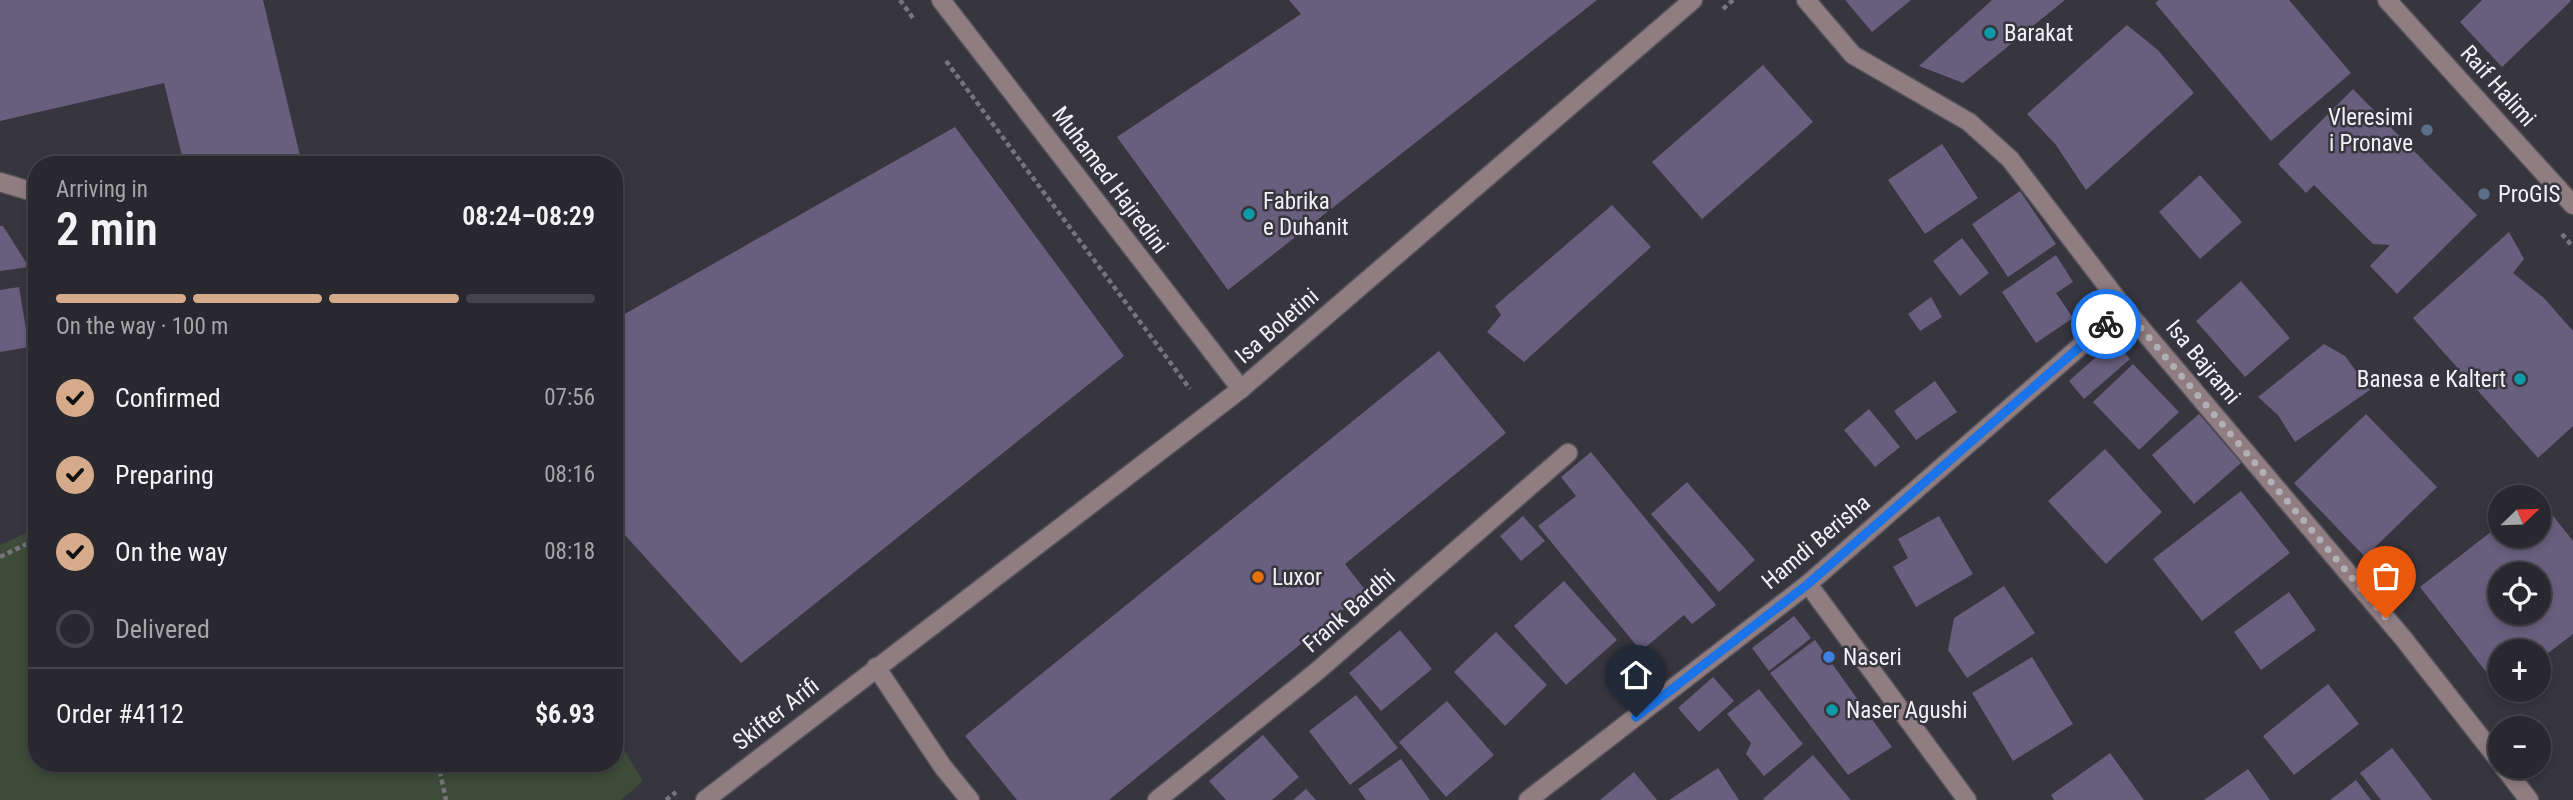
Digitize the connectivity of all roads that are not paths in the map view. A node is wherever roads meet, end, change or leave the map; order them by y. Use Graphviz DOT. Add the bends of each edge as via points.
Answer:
graph roads {
  1 [pos="941,0"];
  2 [pos="1693,0"];
  3 [pos="1806,0"];
  4 [pos="2387,0"];
  5 [pos="0,183"];
  6 [pos="28,191"];
  7 [pos="2573,205"];
  8 [pos="2124,308"];
  9 [pos="1241,389"];
  10 [pos="1569,453"];
  11 [pos="1808,584"];
  12 [pos="876,667"];
  13 [pos="2488,747"];
  14 [pos="2513,779"];
  15 [pos="705,800"];
  16 [pos="970,800"];
  17 [pos="1157,800"];
  18 [pos="1528,800"];
  19 [pos="1967,800"];
  20 [pos="2529,800"];
  1 -- 9 [label="street, Muhamed Hajredini"];
  2 -- 9 [label="street, Isa Boletini"];
  3 -- 8 [label="street, Isa Bajrami" via="1853,55 1969,122 2010,159"];
  4 -- 7 [label="street, Raif Halimi"];
  5 -- 6 [label="street"];
  8 -- 11 [label="street, Hamdi Berisha"];
  8 -- 13 [label="street, Isa Bajrami" via="2403,638"];
  9 -- 12 [label="street, Isa Boletini"];
  10 -- 17 [label="street, Frank Bardhi" via="1315,673"];
  11 -- 18 [label="street, Hamdi Berisha"];
  11 -- 19 [label="street"];
  12 -- 15 [label="street, Skifter Arifi"];
  12 -- 16 [label="street"];
  14 -- 20 [label="street, Isa Bajrami"];
}
